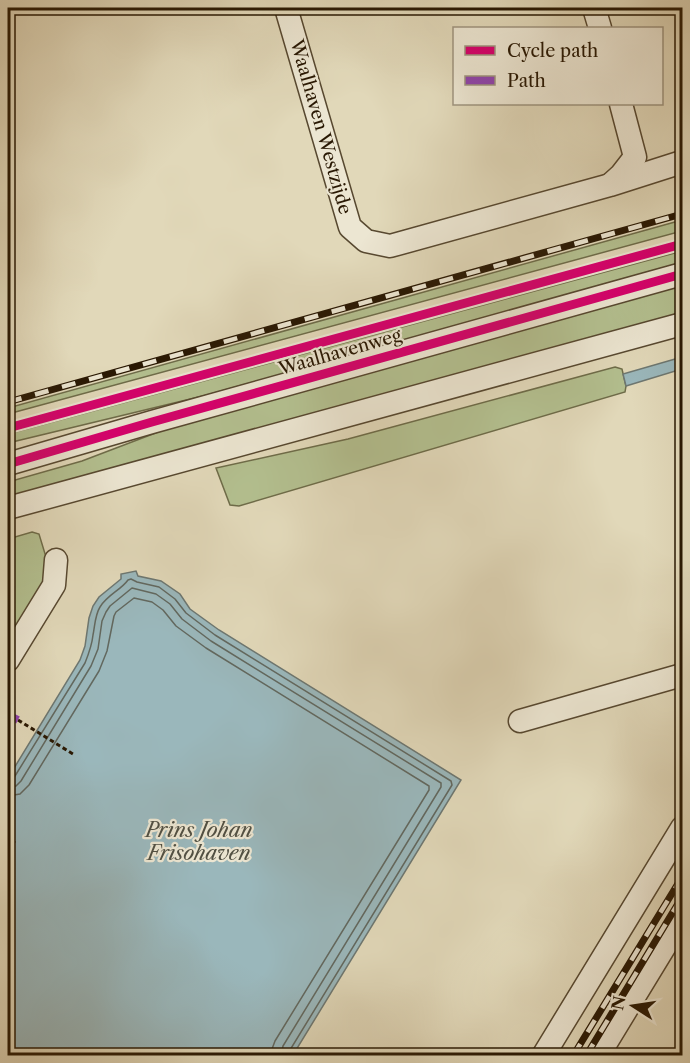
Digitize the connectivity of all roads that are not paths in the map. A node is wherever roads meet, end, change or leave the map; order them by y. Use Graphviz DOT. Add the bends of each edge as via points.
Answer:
graph roads {
  1 [pos="286,8"];
  2 [pos="594,8"];
  3 [pos="600,27"];
  4 [pos="621,105"];
  5 [pos="682,162"];
  6 [pos="610,185"];
  7 [pos="682,274"];
  8 [pos="682,324"];
  9 [pos="8,464"];
  10 [pos="8,508"];
  11 [pos="56,560"];
  12 [pos="8,660"];
  13 [pos="682,675"];
  14 [pos="520,721"];
  15 [pos="682,828"];
  16 [pos="682,918"];
  17 [pos="543,1056"];
  18 [pos="598,1056"];
  1 -- 6 [label="street, Waalhaven Westzijde" via="350,227 366,241 390,246"];
  2 -- 3 [label="street"];
  4 -- 6 [label="street" via="635,158"];
  5 -- 6 [label="street, Waalhaven Westzijde"];
  7 -- 9 [label="street, Waalhavenweg"];
  8 -- 10 [label="street"];
  11 -- 12 [label="street" via="54,585"];
  13 -- 14 [label="street"];
  15 -- 17 [label="street"];
  16 -- 18 [label="street"];
}
